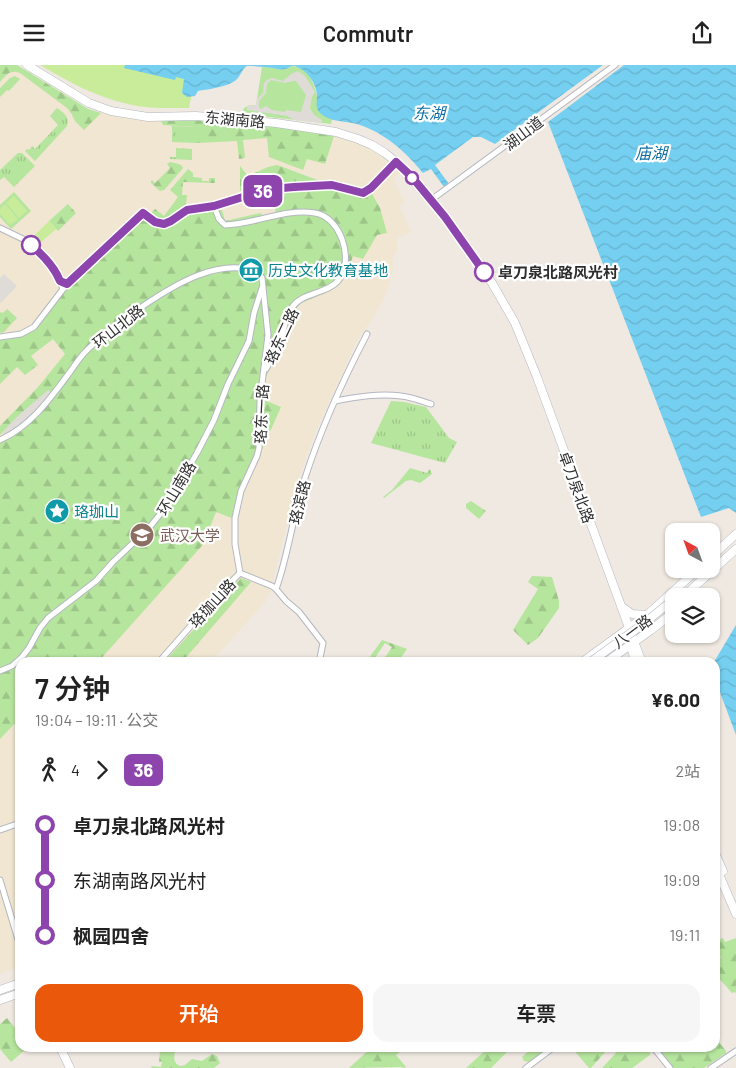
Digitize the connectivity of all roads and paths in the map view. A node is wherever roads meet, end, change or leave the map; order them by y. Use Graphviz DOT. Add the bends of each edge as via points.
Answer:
graph roads {
  1 [pos="27,65"];
  2 [pos="615,65"];
  3 [pos="396,162"];
  4 [pos="431,200"];
  5 [pos="214,206"];
  6 [pos="0,228"];
  7 [pos="60,281"];
  8 [pos="69,282"];
  9 [pos="263,283"];
  10 [pos="62,289"];
  11 [pos="509,313"];
  12 [pos="367,334"];
  13 [pos="0,337"];
  14 [pos="263,374"];
  15 [pos="335,401"];
  16 [pos="432,404"];
  17 [pos="0,440"];
  18 [pos="736,534"];
  19 [pos="736,543"];
  20 [pos="720,549"];
  21 [pos="736,549"];
  22 [pos="736,554"];
  23 [pos="720,557"];
  24 [pos="240,573"];
  25 [pos="688,578"];
  26 [pos="697,578"];
  27 [pos="685,588"];
  28 [pos="693,588"];
  29 [pos="699,588"];
  30 [pos="276,589"];
  31 [pos="665,605"];
  32 [pos="622,607"];
  33 [pos="650,613"];
  34 [pos="665,613"];
  35 [pos="665,619"];
  36 [pos="628,630"];
  37 [pos="651,630"];
  38 [pos="632,642"];
  39 [pos="22,657"];
  40 [pos="163,657"];
  41 [pos="320,657"];
  42 [pos="590,657"];
  43 [pos="597,657"];
  44 [pos="604,657"];
  45 [pos="613,657"];
  46 [pos="635,657"];
  47 [pos="640,657"];
  48 [pos="643,657"];
  49 [pos="15,663"];
  50 [pos="0,671"];
  51 [pos="15,825"];
  52 [pos="0,830"];
  53 [pos="720,864"];
  54 [pos="720,877"];
  55 [pos="0,879"];
  56 [pos="736,900"];
  57 [pos="736,914"];
  58 [pos="15,929"];
  59 [pos="15,985"];
  60 [pos="1,989"];
  61 [pos="15,995"];
  62 [pos="2,1000"];
  63 [pos="736,1051"];
  64 [pos="62,1052"];
  65 [pos="547,1052"];
  66 [pos="657,1052"];
  67 [pos="527,1067"];
  68 [pos="70,1068"];
  69 [pos="670,1068"];
  70 [pos="711,1068"];
  1 -- 3 [label="street, 东湖南路" via="89,103 111,111 148,117 196,115 336,132 372,145"];
  2 -- 4 [label="street, 湖山道"];
  3 -- 4 [label="street, 东湖南路"];
  3 -- 5 [label="street" via="363,193 332,185 294,187 262,191"];
  4 -- 11 [label="street, 卓刀泉北路" via="492,283"];
  5 -- 8 [label="street" via="187,210 164,224 143,213"];
  5 -- 14 [label="street, 珞东二路" via="218,219 225,225 291,212 321,214 332,223 344,244 346,259 341,277 335,284 302,298 294,305 280,343"];
  6 -- 7 [label="street" via="34,247 52,265"];
  7 -- 8 [label="street"];
  7 -- 10 [label="street"];
  8 -- 10 [label="street"];
  9 -- 14 [label="street, 珞东一路" via="268,335"];
  9 -- 17 [label="street, 环山北路" via="257,271 227,269 203,274 170,289 122,320 93,344 41,409 22,427"];
  9 -- 39 [label="street, 环山南路" via="249,341 214,420 161,513 96,581 48,618"];
  10 -- 13 [label="street" via="31,329 22,334"];
  11 -- 32 [label="street, 卓刀泉北路" via="527,351"];
  11 -- 36 [label="street, 卓刀泉北路"];
  12 -- 15 [label="street, 珞滨路"];
  14 -- 24 [label="street, 珞东一路" via="259,451 241,491 235,518"];
  15 -- 16 [label="street" via="391,395"];
  15 -- 30 [label="street, 珞滨路" via="305,479"];
  18 -- 20 [label="street"];
  19 -- 23 [label="street"];
  21 -- 28 [label="street"];
  22 -- 29 [label="street"];
  24 -- 30 [label="street, 珞珈山路"];
  24 -- 40 [label="street, 珞珈山路"];
  25 -- 33 [label="street, 八一路"];
  26 -- 27 [label="street, 八一路"];
  30 -- 41 [label="street" via="323,643"];
  31 -- 43 [label="street, 八一路, bridge"];
  32 -- 33 [label="street" via="632,614"];
  32 -- 36 [label="street, 卓刀泉北路"];
  33 -- 36 [label="street, 八一路"];
  34 -- 44 [label="street, 八一路"];
  35 -- 37 [label="street, 八一路"];
  36 -- 38 [label="street, 卓刀泉北路"];
  36 -- 42 [label="street, 八一路"];
  37 -- 38 [label="street, 八一路"];
  37 -- 48 [label="street" via="642,647"];
  38 -- 45 [label="street, 八一路"];
  38 -- 46 [label="street, 卓刀泉北路"];
  38 -- 47 [label="street, 卓刀泉北路"];
  49 -- 50 [label="street, 环山南路"];
  51 -- 52 [label="street"];
  53 -- 56 [label="street"];
  54 -- 57 [label="street"];
  55 -- 58 [label="street"];
  59 -- 60 [label="street"];
  61 -- 62 [label="street"];
  63 -- 70 [label="street"];
  64 -- 68 [label="street"];
  65 -- 67 [label="street"];
  66 -- 69 [label="street"];
}
